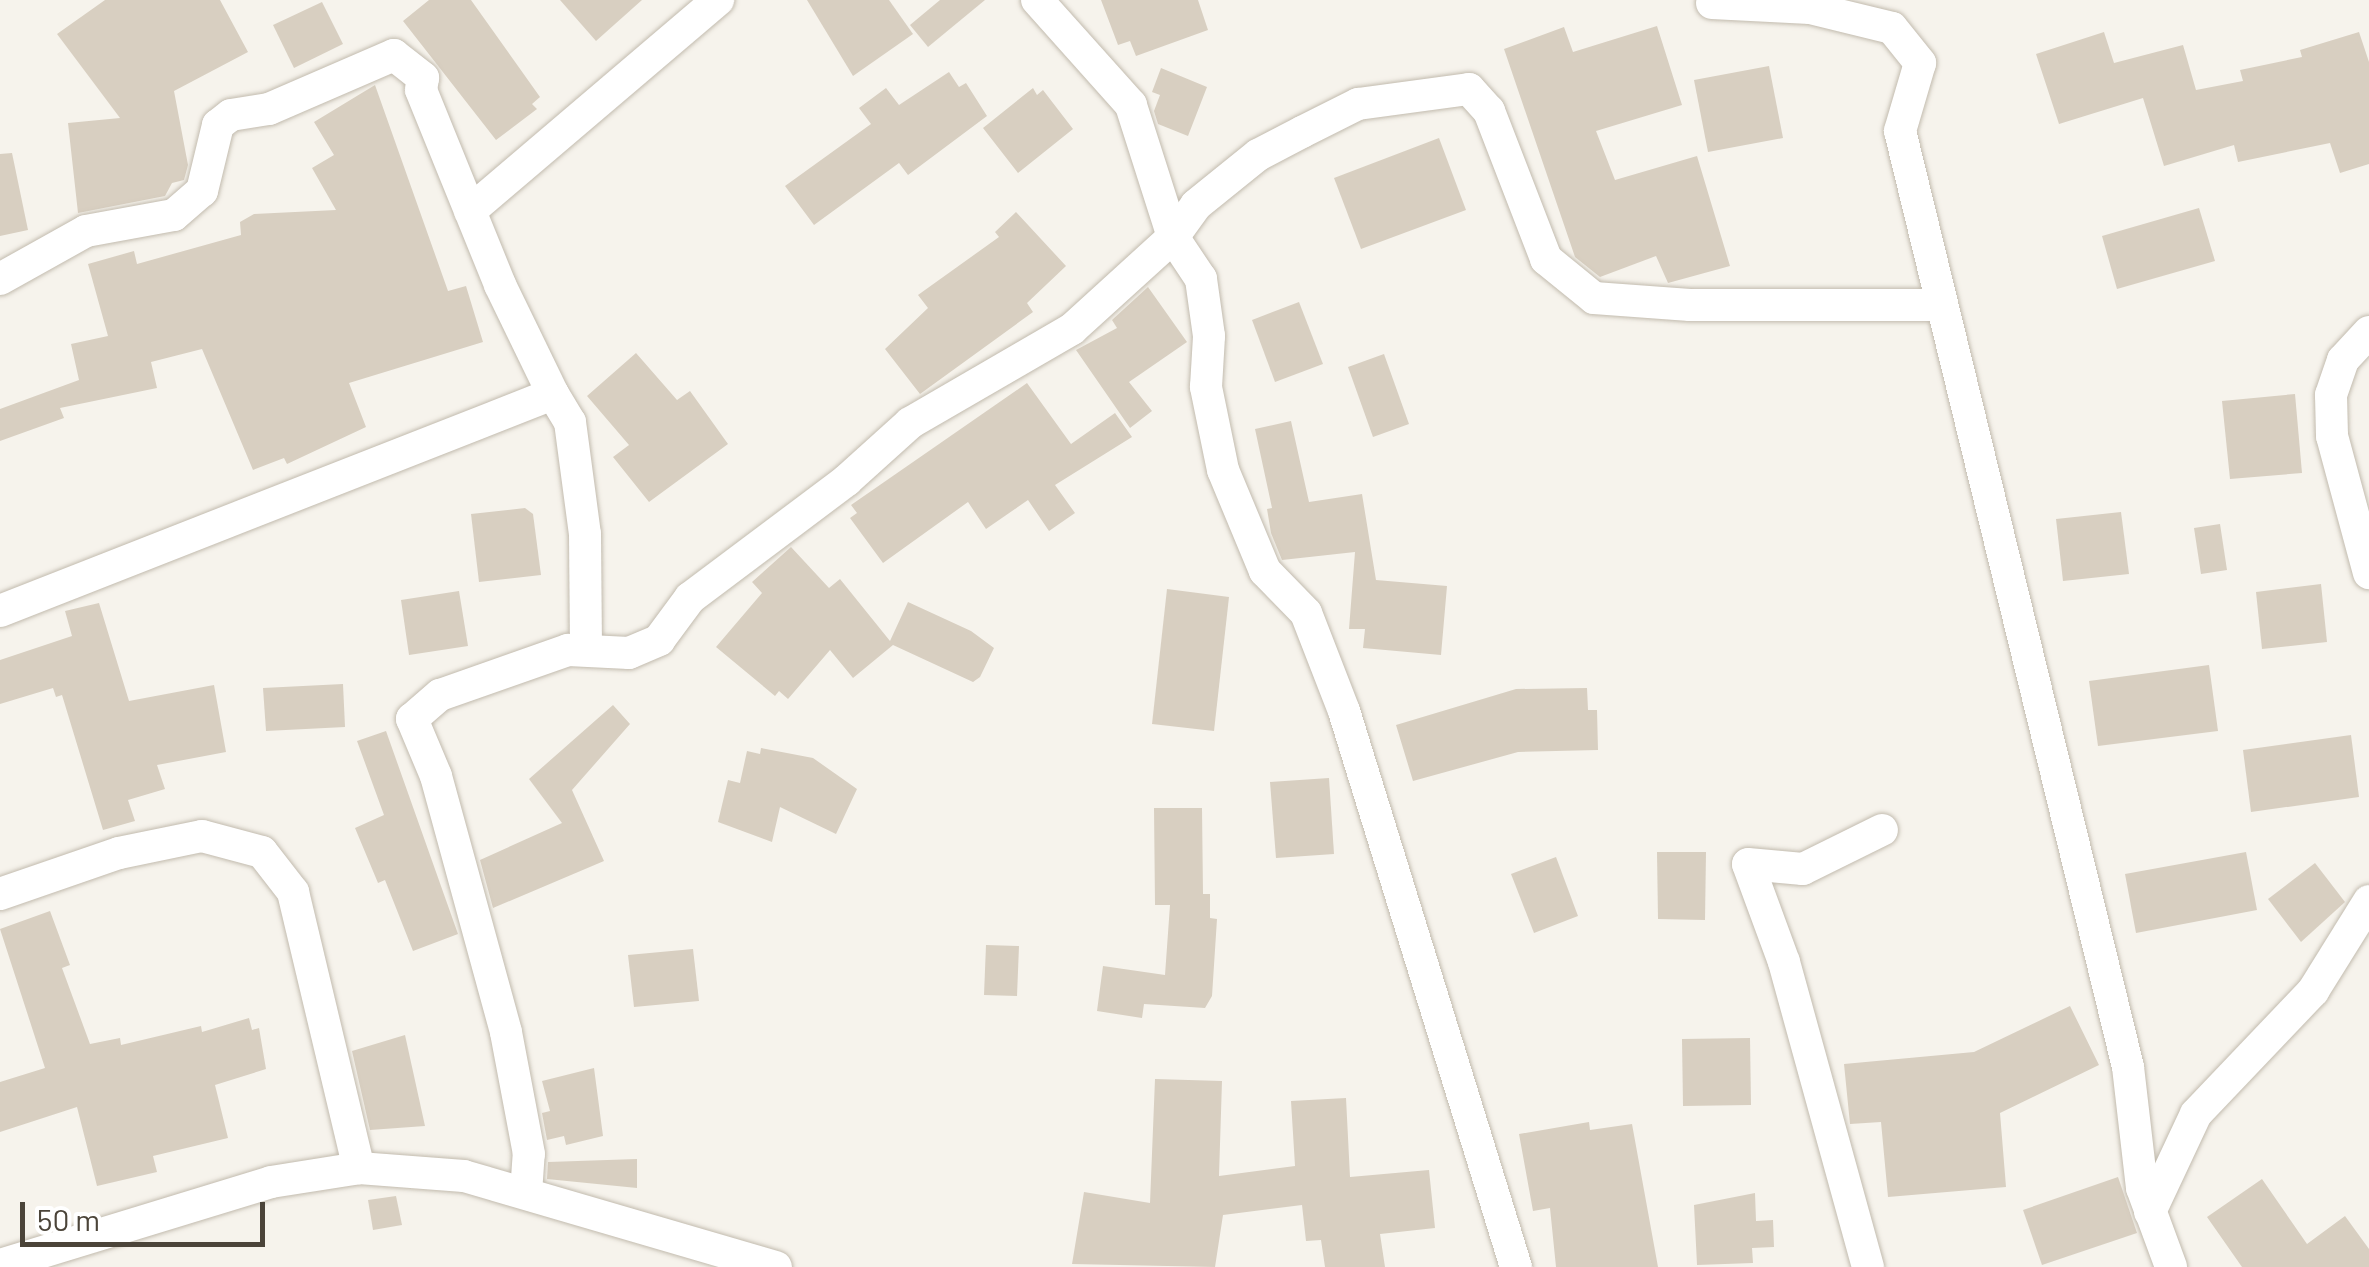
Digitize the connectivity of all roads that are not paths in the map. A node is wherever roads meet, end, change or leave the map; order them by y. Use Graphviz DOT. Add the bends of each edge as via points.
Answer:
graph roads {
  1 [pos="718,0"];
  2 [pos="1037,0"];
  3 [pos="1712,3"];
  4 [pos="470,212"];
  5 [pos="1174,237"];
  6 [pos="0,279"];
  7 [pos="1941,305"];
  8 [pos="2369,332"];
  9 [pos="552,394"];
  10 [pos="2369,573"];
  11 [pos="0,611"];
  12 [pos="586,650"];
  13 [pos="1882,830"];
  14 [pos="0,894"];
  15 [pos="2369,902"];
  16 [pos="359,1168"];
  17 [pos="526,1193"];
  18 [pos="2150,1212"];
  19 [pos="0,1265"];
  20 [pos="776,1267"];
  21 [pos="1516,1267"];
  22 [pos="1868,1267"];
  23 [pos="2171,1267"];
  1 -- 4 [label="street"];
  2 -- 5 [label="street" via="1131,106"];
  3 -- 7 [label="street" via="1810,8 1892,28 1911,46 1920,63 1900,131"];
  4 -- 6 [label="street" via="421,90 423,78 394,55 269,109 230,116 218,126 202,191 174,215 86,231"];
  4 -- 9 [label="street"];
  5 -- 7 [label="street" via="1196,205 1258,155 1302,132 1358,104 1469,89 1489,111 1546,259 1594,298"];
  5 -- 12 [label="street" via="1072,329 910,424 690,598 659,640 629,653"];
  5 -- 21 [label="street" via="1200,279 1209,336 1206,386 1222,470 1265,571 1306,613 1344,711"];
  7 -- 18 [label="street" via="2128,1067 2135,1149"];
  8 -- 10 [label="street" via="2343,360 2331,395 2332,436"];
  9 -- 11 [label="street"];
  9 -- 12 [label="street" via="570,422 585,534"];
  12 -- 17 [label="street" via="568,650 440,696 412,719 436,776 498,995 529,1154"];
  13 -- 22 [label="street" via="1803,869 1748,864 1784,962"];
  14 -- 16 [label="street" via="119,853 202,836 262,852 294,892"];
  15 -- 18 [label="street" via="2313,991 2196,1114"];
  16 -- 17 [label="street" via="464,1176"];
  16 -- 19 [label="street" via="271,1182"];
  17 -- 20 [label="street"];
  18 -- 23 [label="street"];
}
